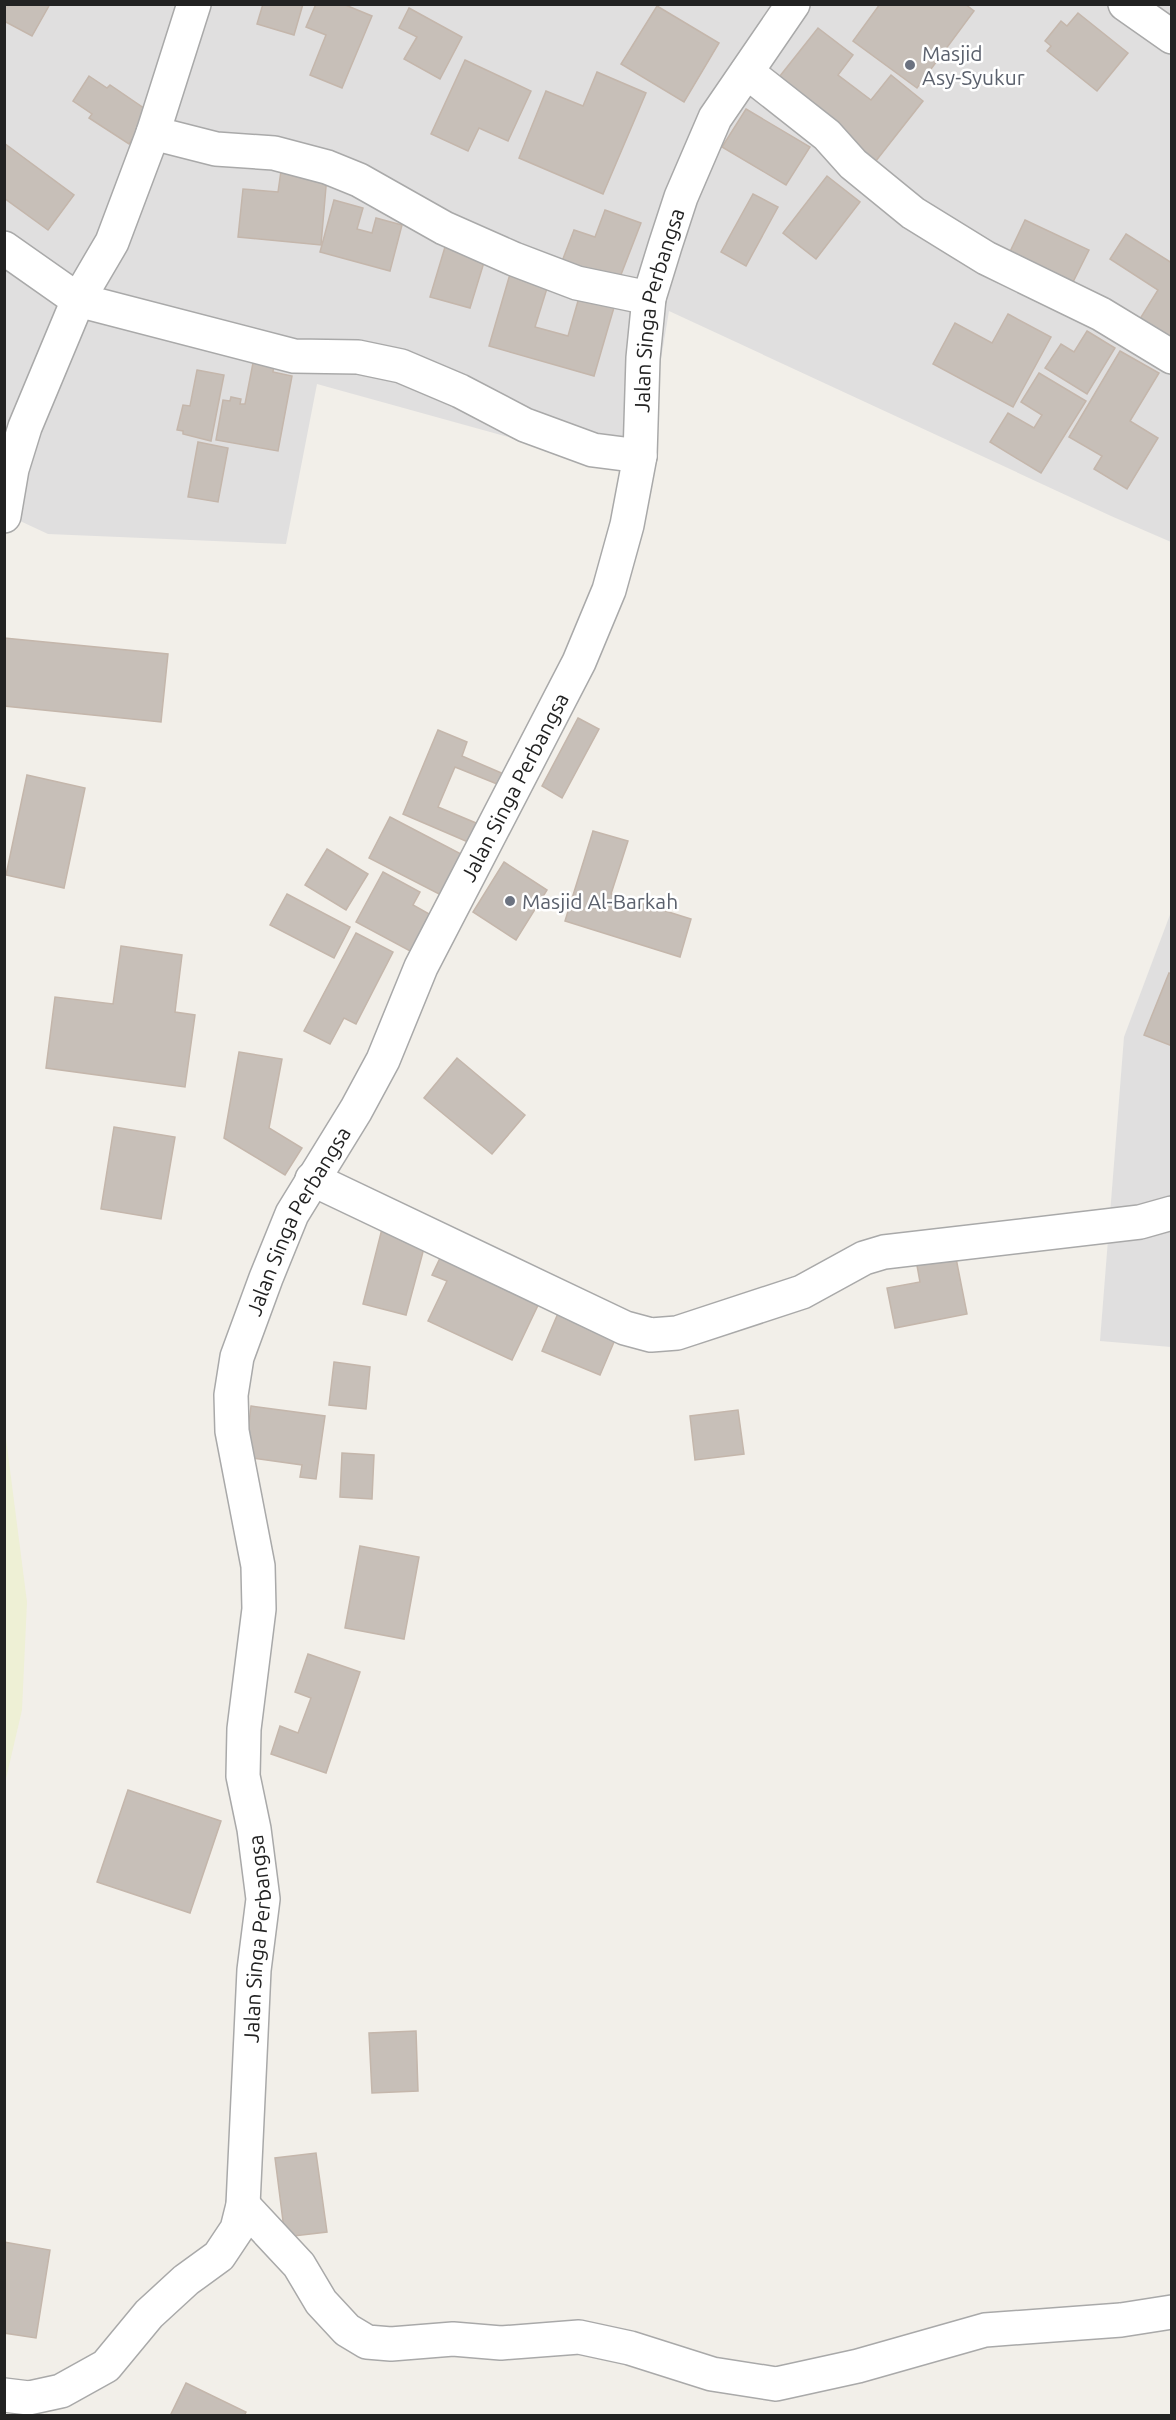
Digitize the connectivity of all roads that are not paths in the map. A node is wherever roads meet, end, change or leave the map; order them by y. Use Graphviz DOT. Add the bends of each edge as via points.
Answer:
graph roads {
  1 [pos="194,4"];
  2 [pos="794,4"];
  3 [pos="1125,4"];
  4 [pos="1172,37"];
  5 [pos="747,72"];
  6 [pos="153,133"];
  7 [pos="4,248"];
  8 [pos="650,298"];
  9 [pos="78,300"];
  10 [pos="1172,357"];
  11 [pos="640,456"];
  12 [pos="4,516"];
  13 [pos="312,1179"];
  14 [pos="1172,1213"];
  15 [pos="243,2205"];
  16 [pos="1172,2312"];
  17 [pos="4,2395"];
  1 -- 6 [label="street"];
  2 -- 5 [label="street, Jalan Singa Perbangsa"];
  3 -- 4 [label="street"];
  5 -- 8 [label="street, Jalan Singa Perbangsa" via="715,118 694,165 664,246"];
  5 -- 10 [label="street" via="828,135 853,164 913,213 986,258 1101,314"];
  6 -- 8 [label="street" via="216,149 274,153 327,167 359,180 444,228 514,259 577,283"];
  6 -- 9 [label="street" via="112,242"];
  7 -- 9 [label="street"];
  8 -- 11 [label="street, Jalan Singa Perbangsa"];
  9 -- 11 [label="street" via="294,356 358,357 401,366 525,425 593,450"];
  9 -- 12 [label="street" via="25,427 12,469"];
  11 -- 13 [label="street, Jalan Singa Perbangsa" via="609,590 579,662 421,967 378,1070"];
  13 -- 14 [label="street" via="625,1328 651,1335 677,1334 802,1292 864,1258 884,1252 1140,1222"];
  13 -- 15 [label="street, Jalan Singa Perbangsa" via="292,1214 266,1278 237,1357 231,1395 232,1431 258,1566 259,1609 244,1729 243,1776 263,1899 254,1970"];
  15 -- 16 [label="street" via="299,2265 321,2302 347,2330 367,2342 391,2344 453,2338 501,2343 579,2337 630,2348 712,2374 776,2384 858,2366 985,2330"];
  15 -- 17 [label="street, Jalan Singa Perbangsa" via="237,2229 224,2250 149,2314 106,2366 61,2391 29,2398"];
}
